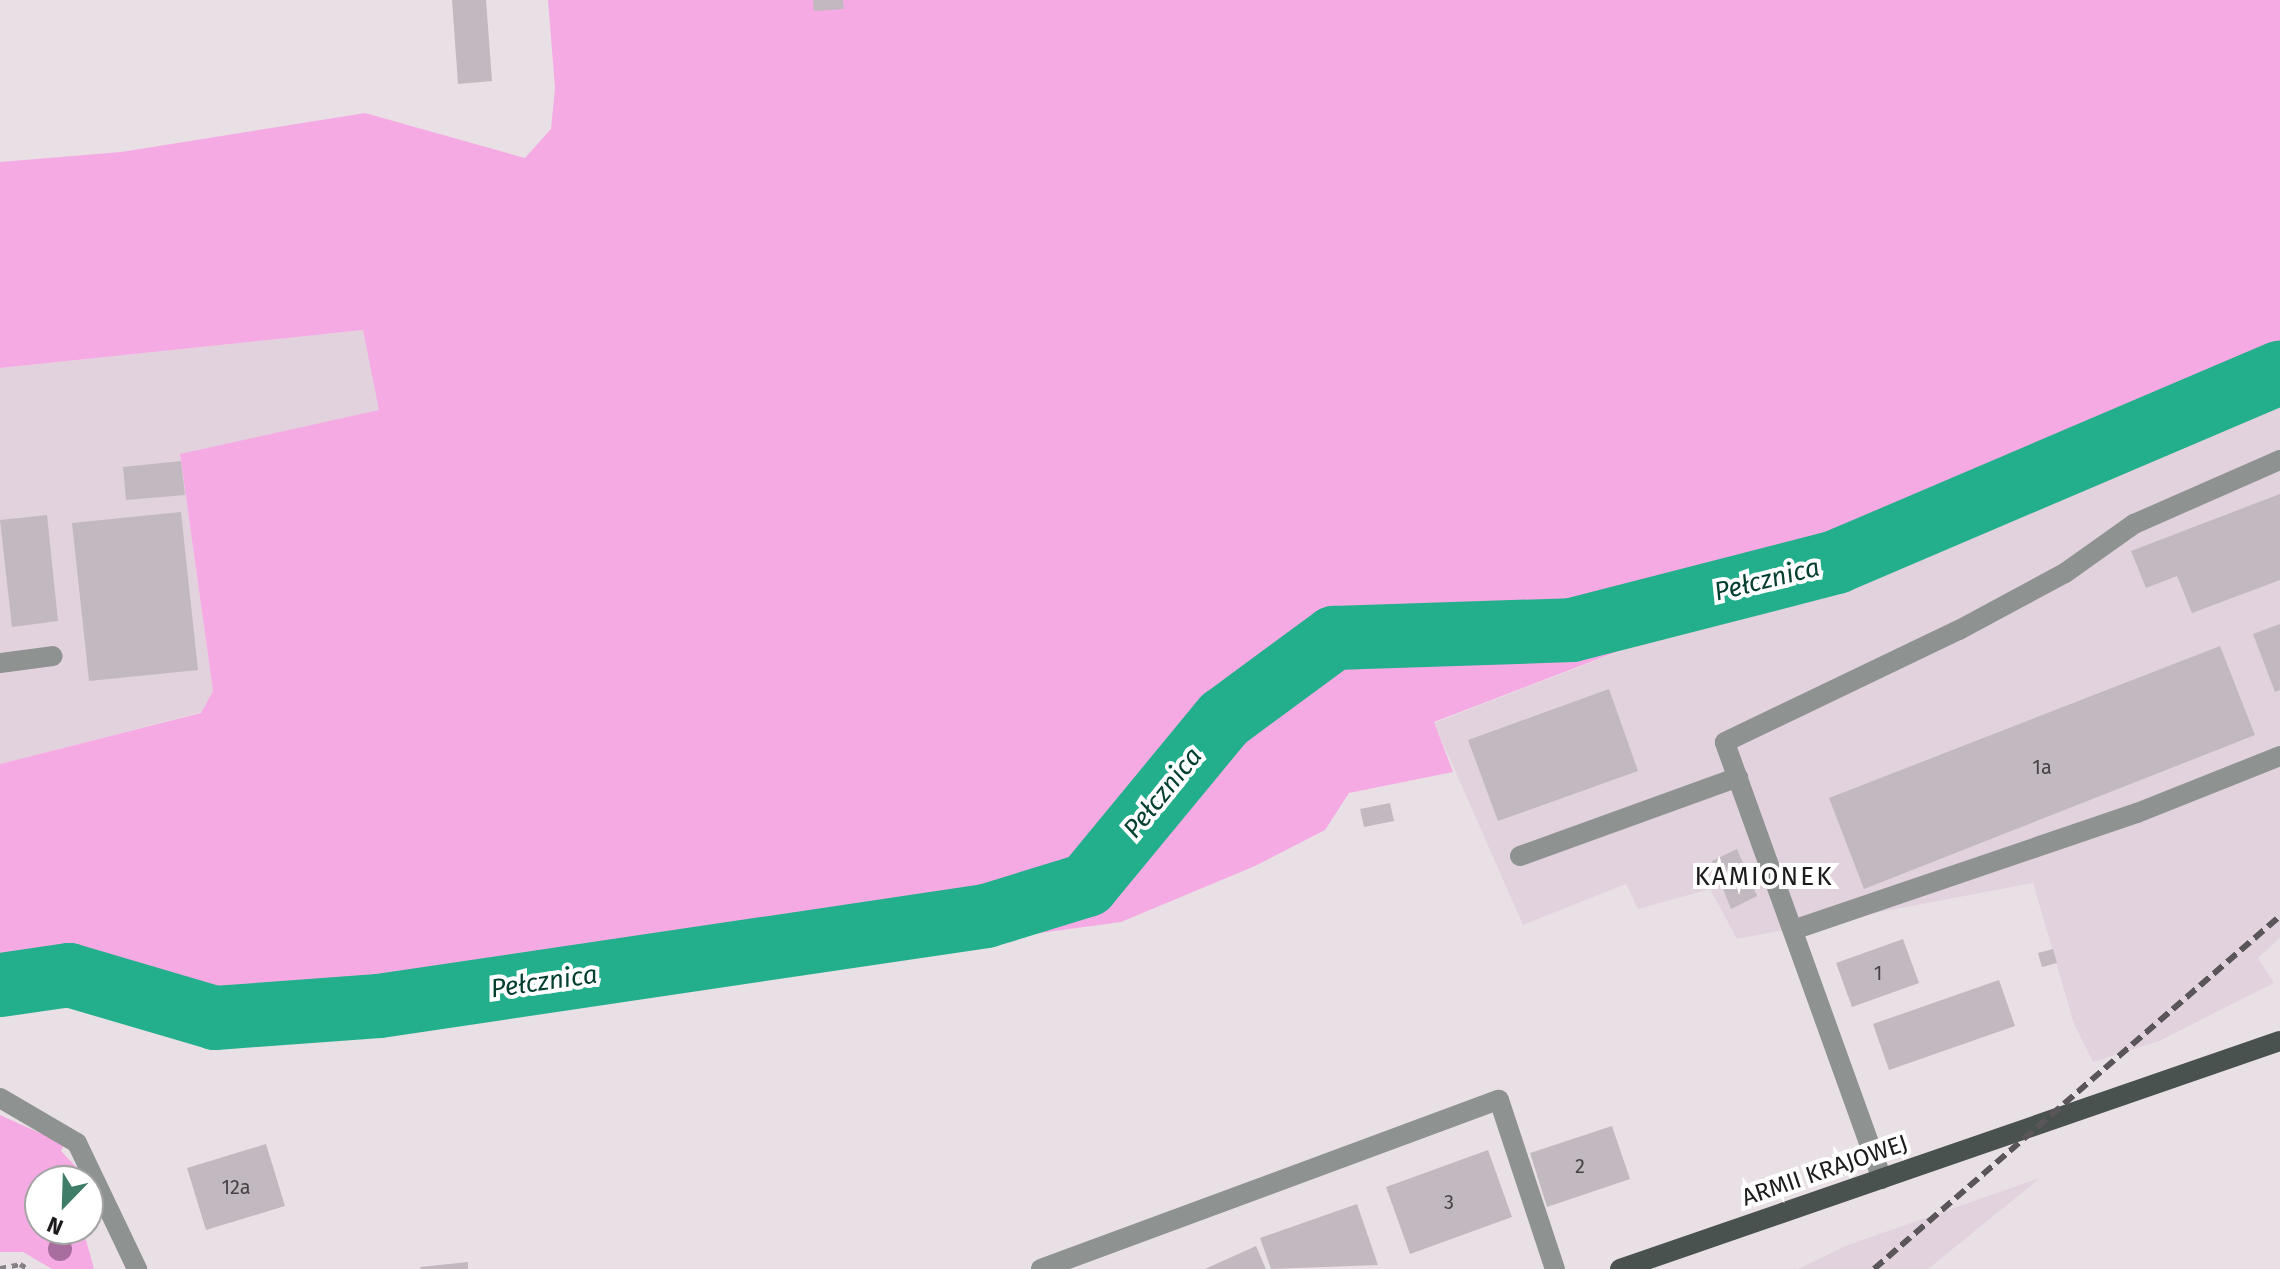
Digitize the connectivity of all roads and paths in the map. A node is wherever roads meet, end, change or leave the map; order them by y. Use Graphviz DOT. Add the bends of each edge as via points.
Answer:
graph roads {
  1 [pos="2280,460"];
  2 [pos="53,656"];
  3 [pos="0,663"];
  4 [pos="2280,756"];
  5 [pos="1738,777"];
  6 [pos="1520,856"];
  7 [pos="1793,930"];
  8 [pos="2280,1041"];
  9 [pos="0,1098"];
  10 [pos="1882,1179"];
  11 [pos="0,1268"];
  12 [pos="29,1269"];
  13 [pos="137,1269"];
  14 [pos="1041,1269"];
  15 [pos="1555,1269"];
  16 [pos="1620,1269"];
  1 -- 5 [label="street" via="2134,524 2065,573 1959,630 1725,742"];
  2 -- 3 [label="street"];
  4 -- 7 [label="street" via="2137,813"];
  5 -- 6 [label="street"];
  5 -- 7 [label="street"];
  7 -- 10 [label="street"];
  8 -- 10 [label="main road, ARMII KRAJOWEJ"];
  9 -- 13 [label="street" via="77,1143"];
  10 -- 16 [label="main road, ARMII KRAJOWEJ"];
  11 -- 12 [label="path" via="20,1264"];
  14 -- 15 [label="street" via="1499,1100"];
}
